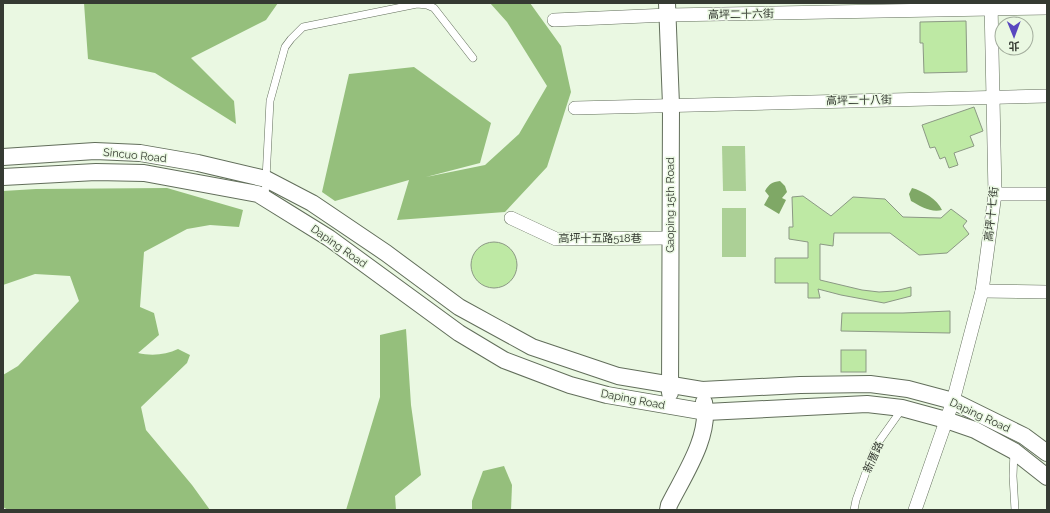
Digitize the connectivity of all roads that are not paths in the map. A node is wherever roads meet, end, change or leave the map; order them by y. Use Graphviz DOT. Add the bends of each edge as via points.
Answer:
graph roads {
  1 [pos="991,6"];
  2 [pos="1047,8"];
  3 [pos="668,9"];
  4 [pos="554,20"];
  5 [pos="473,58"];
  6 [pos="1047,96"];
  7 [pos="994,97"];
  8 [pos="671,105"];
  9 [pos="575,108"];
  10 [pos="3,157"];
  11 [pos="3,178"];
  12 [pos="266,178"];
  13 [pos="995,194"];
  14 [pos="1047,194"];
  15 [pos="261,196"];
  16 [pos="511,218"];
  17 [pos="670,238"];
  18 [pos="982,290"];
  19 [pos="1047,292"];
  20 [pos="669,384"];
  21 [pos="702,390"];
  22 [pos="953,401"];
  23 [pos="670,406"];
  24 [pos="902,408"];
  25 [pos="706,412"];
  26 [pos="946,420"];
  27 [pos="1014,451"];
  28 [pos="1047,454"];
  29 [pos="1047,477"];
  30 [pos="668,510"];
  31 [pos="854,510"];
  32 [pos="915,510"];
  33 [pos="1015,510"];
  1 -- 2 [label="street, 高坪二十六街"];
  1 -- 3 [label="street, 高坪二十六街"];
  1 -- 7 [label="street, 高坪十七街"];
  3 -- 4 [label="street, 高坪二十六街"];
  3 -- 8 [label="street, Gaoping 15th Road"];
  5 -- 12 [label="lane" via="434,8 427,5 417,4 303,26 285,47 270,101"];
  6 -- 7 [label="street, 高坪二十八街"];
  7 -- 8 [label="street, 高坪二十八街"];
  7 -- 13 [label="street, 高坪十七街"];
  8 -- 9 [label="street, 高坪二十八街"];
  8 -- 17 [label="street, Gaoping 15th Road"];
  10 -- 12 [label="street, Sincuo Road" via="95,151 140,154 198,163"];
  11 -- 15 [label="street, Sincuo Road" via="96,172 144,172"];
  12 -- 15 [label="lane"];
  12 -- 20 [label="street, Daping Road" via="312,203 459,306 532,347 618,376"];
  13 -- 14 [label="street"];
  13 -- 18 [label="street, 高坪十七街"];
  15 -- 23 [label="street, Daping Road" via="329,238 459,334 504,360 570,385 607,395"];
  16 -- 17 [label="street, 高坪十五路518巷" via="556,240"];
  17 -- 20 [label="street, Gaoping 15th Road"];
  18 -- 19 [label="street"];
  18 -- 22 [label="street, 高坪十七街"];
  20 -- 21 [label="street, Daping Road"];
  20 -- 23 [label="street, Gaoping 15th Road"];
  21 -- 22 [label="street, Daping Road" via="870,384 908,389"];
  21 -- 25 [label="street"];
  22 -- 26 [label="street, 高坪十七街"];
  22 -- 28 [label="street, Daping Road" via="1024,436"];
  23 -- 25 [label="street, Daping Road"];
  24 -- 25 [label="street, Daping Road" via="868,404"];
  24 -- 26 [label="street, Daping Road"];
  24 -- 31 [label="lane, 新厝路" via="875,447"];
  25 -- 30 [label="street" via="703,434"];
  26 -- 27 [label="street, Daping Road" via="975,430"];
  26 -- 32 [label="street"];
  27 -- 29 [label="street, Daping Road"];
  27 -- 33 [label="lane"];
}
